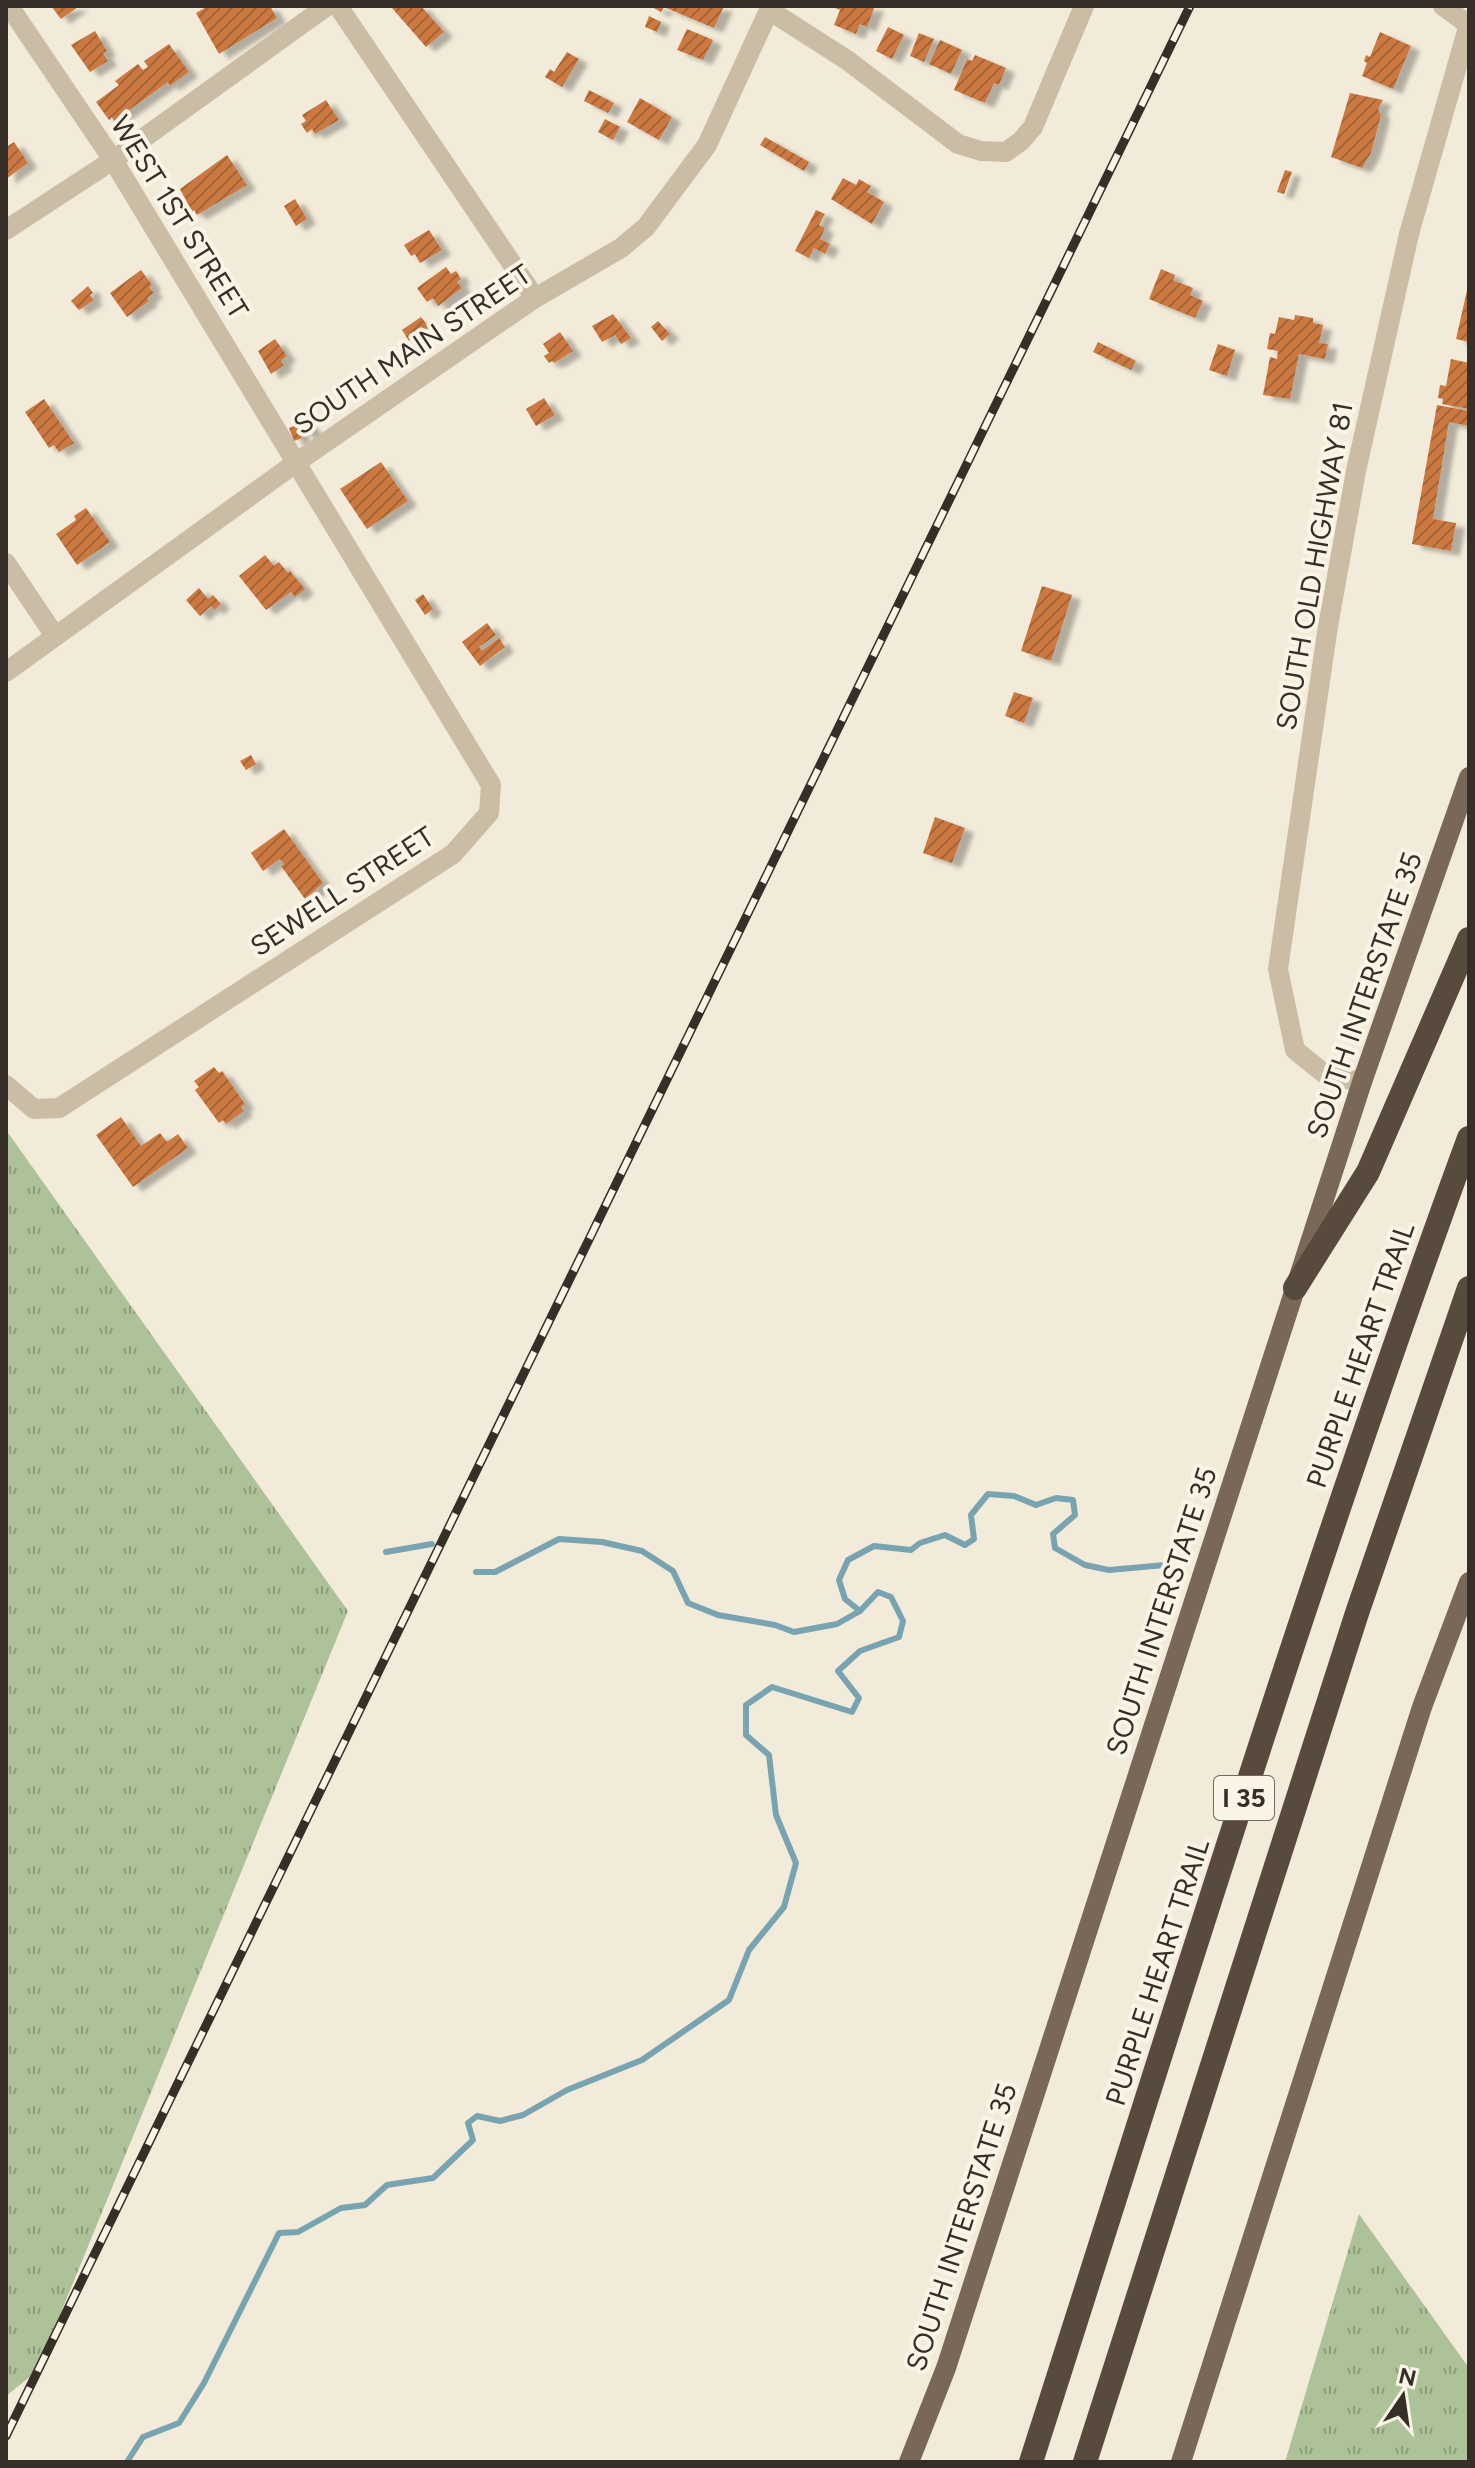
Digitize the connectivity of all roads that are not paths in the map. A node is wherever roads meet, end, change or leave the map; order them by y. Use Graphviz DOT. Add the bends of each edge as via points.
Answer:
graph roads {
  1 [pos="9,6"];
  2 [pos="327,6"];
  3 [pos="338,6"];
  4 [pos="1084,6"];
  5 [pos="1443,6"];
  6 [pos="770,8"];
  7 [pos="1469,25"];
  8 [pos="113,160"];
  9 [pos="6,230"];
  10 [pos="535,298"];
  11 [pos="297,462"];
  12 [pos="6,563"];
  13 [pos="55,636"];
  14 [pos="6,672"];
  15 [pos="1469,777"];
  16 [pos="1469,939"];
  17 [pos="1362,1082"];
  18 [pos="6,1085"];
  19 [pos="1469,1138"];
  20 [pos="1295,1288"];
  21 [pos="1469,1288"];
  22 [pos="1469,1582"];
  23 [pos="909,2462"];
  24 [pos="1031,2462"];
  25 [pos="1085,2462"];
  26 [pos="1181,2462"];
  1 -- 8 [label="street, WEST 1ST STREET"];
  2 -- 8 [label="street"];
  3 -- 10 [label="street"];
  4 -- 6 [label="street" via="1033,127 1006,152 958,144"];
  5 -- 7 [label="street"];
  6 -- 10 [label="street, SOUTH MAIN STREET" via="707,145 646,227 621,248"];
  7 -- 17 [label="street, SOUTH OLD HIGHWAY 81" via="1409,234 1356,471 1278,969 1295,1050 1326,1075"];
  8 -- 9 [label="street"];
  8 -- 11 [label="street, WEST 1ST STREET"];
  10 -- 11 [label="street, SOUTH MAIN STREET"];
  11 -- 13 [label="street, SOUTH MAIN STREET"];
  11 -- 18 [label="street, SEWELL STREET" via="491,785 489,813 453,854 59,1108 34,1109"];
  12 -- 13 [label="street"];
  13 -- 14 [label="street, SOUTH MAIN STREET"];
  15 -- 17 [label="main road, SOUTH INTERSTATE 35"];
  16 -- 20 [label="highway" via="1368,1172"];
  17 -- 20 [label="main road, SOUTH INTERSTATE 35"];
  19 -- 24 [label="highway, PURPLE HEART TRAIL / I 35" via="1283,1675"];
  20 -- 23 [label="main road, SOUTH INTERSTATE 35" via="946,2368"];
  21 -- 25 [label="highway, I 35" via="1352,1628"];
  22 -- 26 [label="main road" via="1422,1707"];
}
